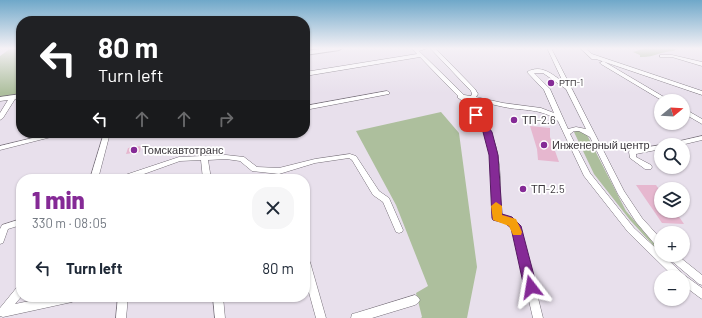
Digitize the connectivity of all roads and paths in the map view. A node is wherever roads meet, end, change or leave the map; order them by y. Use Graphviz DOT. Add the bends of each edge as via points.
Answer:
graph roads {
  1 [pos="373,63"];
  2 [pos="429,63"];
  3 [pos="446,63"];
  4 [pos="555,63"];
  5 [pos="605,63"];
  6 [pos="608,63"];
  7 [pos="451,68"];
  8 [pos="436,70"];
  9 [pos="310,73"];
  10 [pos="567,87"];
  11 [pos="387,93"];
  12 [pos="702,93"];
  13 [pos="656,94"];
  14 [pos="16,97"];
  15 [pos="460,97"];
  16 [pos="473,97"];
  17 [pos="12,98"];
  18 [pos="0,99"];
  19 [pos="310,107"];
  20 [pos="690,114"];
  21 [pos="0,118"];
  22 [pos="702,122"];
  23 [pos="562,123"];
  24 [pos="566,133"];
  25 [pos="592,135"];
  26 [pos="41,138"];
  27 [pos="106,138"];
  28 [pos="702,138"];
  29 [pos="690,141"];
  30 [pos="0,148"];
  31 [pos="654,148"];
  32 [pos="204,158"];
  33 [pos="648,167"];
  34 [pos="279,171"];
  35 [pos="96,174"];
  36 [pos="144,174"];
  37 [pos="206,174"];
  38 [pos="280,174"];
  39 [pos="16,224"];
  40 [pos="399,230"];
  41 [pos="654,237"];
  42 [pos="0,240"];
  43 [pos="679,262"];
  44 [pos="673,270"];
  45 [pos="310,280"];
  46 [pos="702,281"];
  47 [pos="690,285"];
  48 [pos="702,294"];
  49 [pos="16,295"];
  50 [pos="415,300"];
  51 [pos="50,302"];
  52 [pos="123,302"];
  53 [pos="218,302"];
  54 [pos="2,313"];
  55 [pos="121,318"];
  56 [pos="220,318"];
  57 [pos="321,318"];
  58 [pos="356,318"];
  59 [pos="538,318"];
  1 -- 9 [label="street"];
  2 -- 8 [label="street"];
  3 -- 7 [label="street"];
  4 -- 10 [label="street"];
  5 -- 13 [label="street"];
  6 -- 12 [label="street"];
  7 -- 8 [label="street"];
  7 -- 16 [label="street" via="475,92"];
  8 -- 15 [label="street"];
  10 -- 23 [label="street" via="544,71 530,72 547,88"];
  10 -- 25 [label="street"];
  11 -- 19 [label="street"];
  14 -- 17 [label="street"];
  15 -- 16 [label="street"];
  15 -- 59 [label="street" via="490,138 494,155 497,218 508,220 516,226"];
  16 -- 23 [label="street" via="502,105 545,111 555,115"];
  17 -- 18 [label="street"];
  17 -- 21 [label="street"];
  20 -- 22 [label="street"];
  23 -- 24 [label="street"];
  24 -- 25 [label="street" via="577,128"];
  24 -- 44 [label="street" via="587,174 608,203 631,230"];
  25 -- 41 [label="street" via="627,202 638,220"];
  26 -- 30 [label="street"];
  27 -- 35 [label="street"];
  28 -- 29 [label="street"];
  31 -- 33 [label="street" via="632,152 633,158"];
  32 -- 34 [label="street" via="238,158 255,169"];
  32 -- 36 [label="street" via="179,160"];
  32 -- 37 [label="street"];
  34 -- 38 [label="street"];
  34 -- 40 [label="street" via="344,156 354,158 376,193 386,200"];
  39 -- 42 [label="street" via="6,227"];
  43 -- 46 [label="street"];
  45 -- 57 [label="street"];
  47 -- 48 [label="street"];
  49 -- 54 [label="street"];
  50 -- 58 [label="street"];
  51 -- 54 [label="street"];
  52 -- 55 [label="street"];
  53 -- 56 [label="street"];
}
